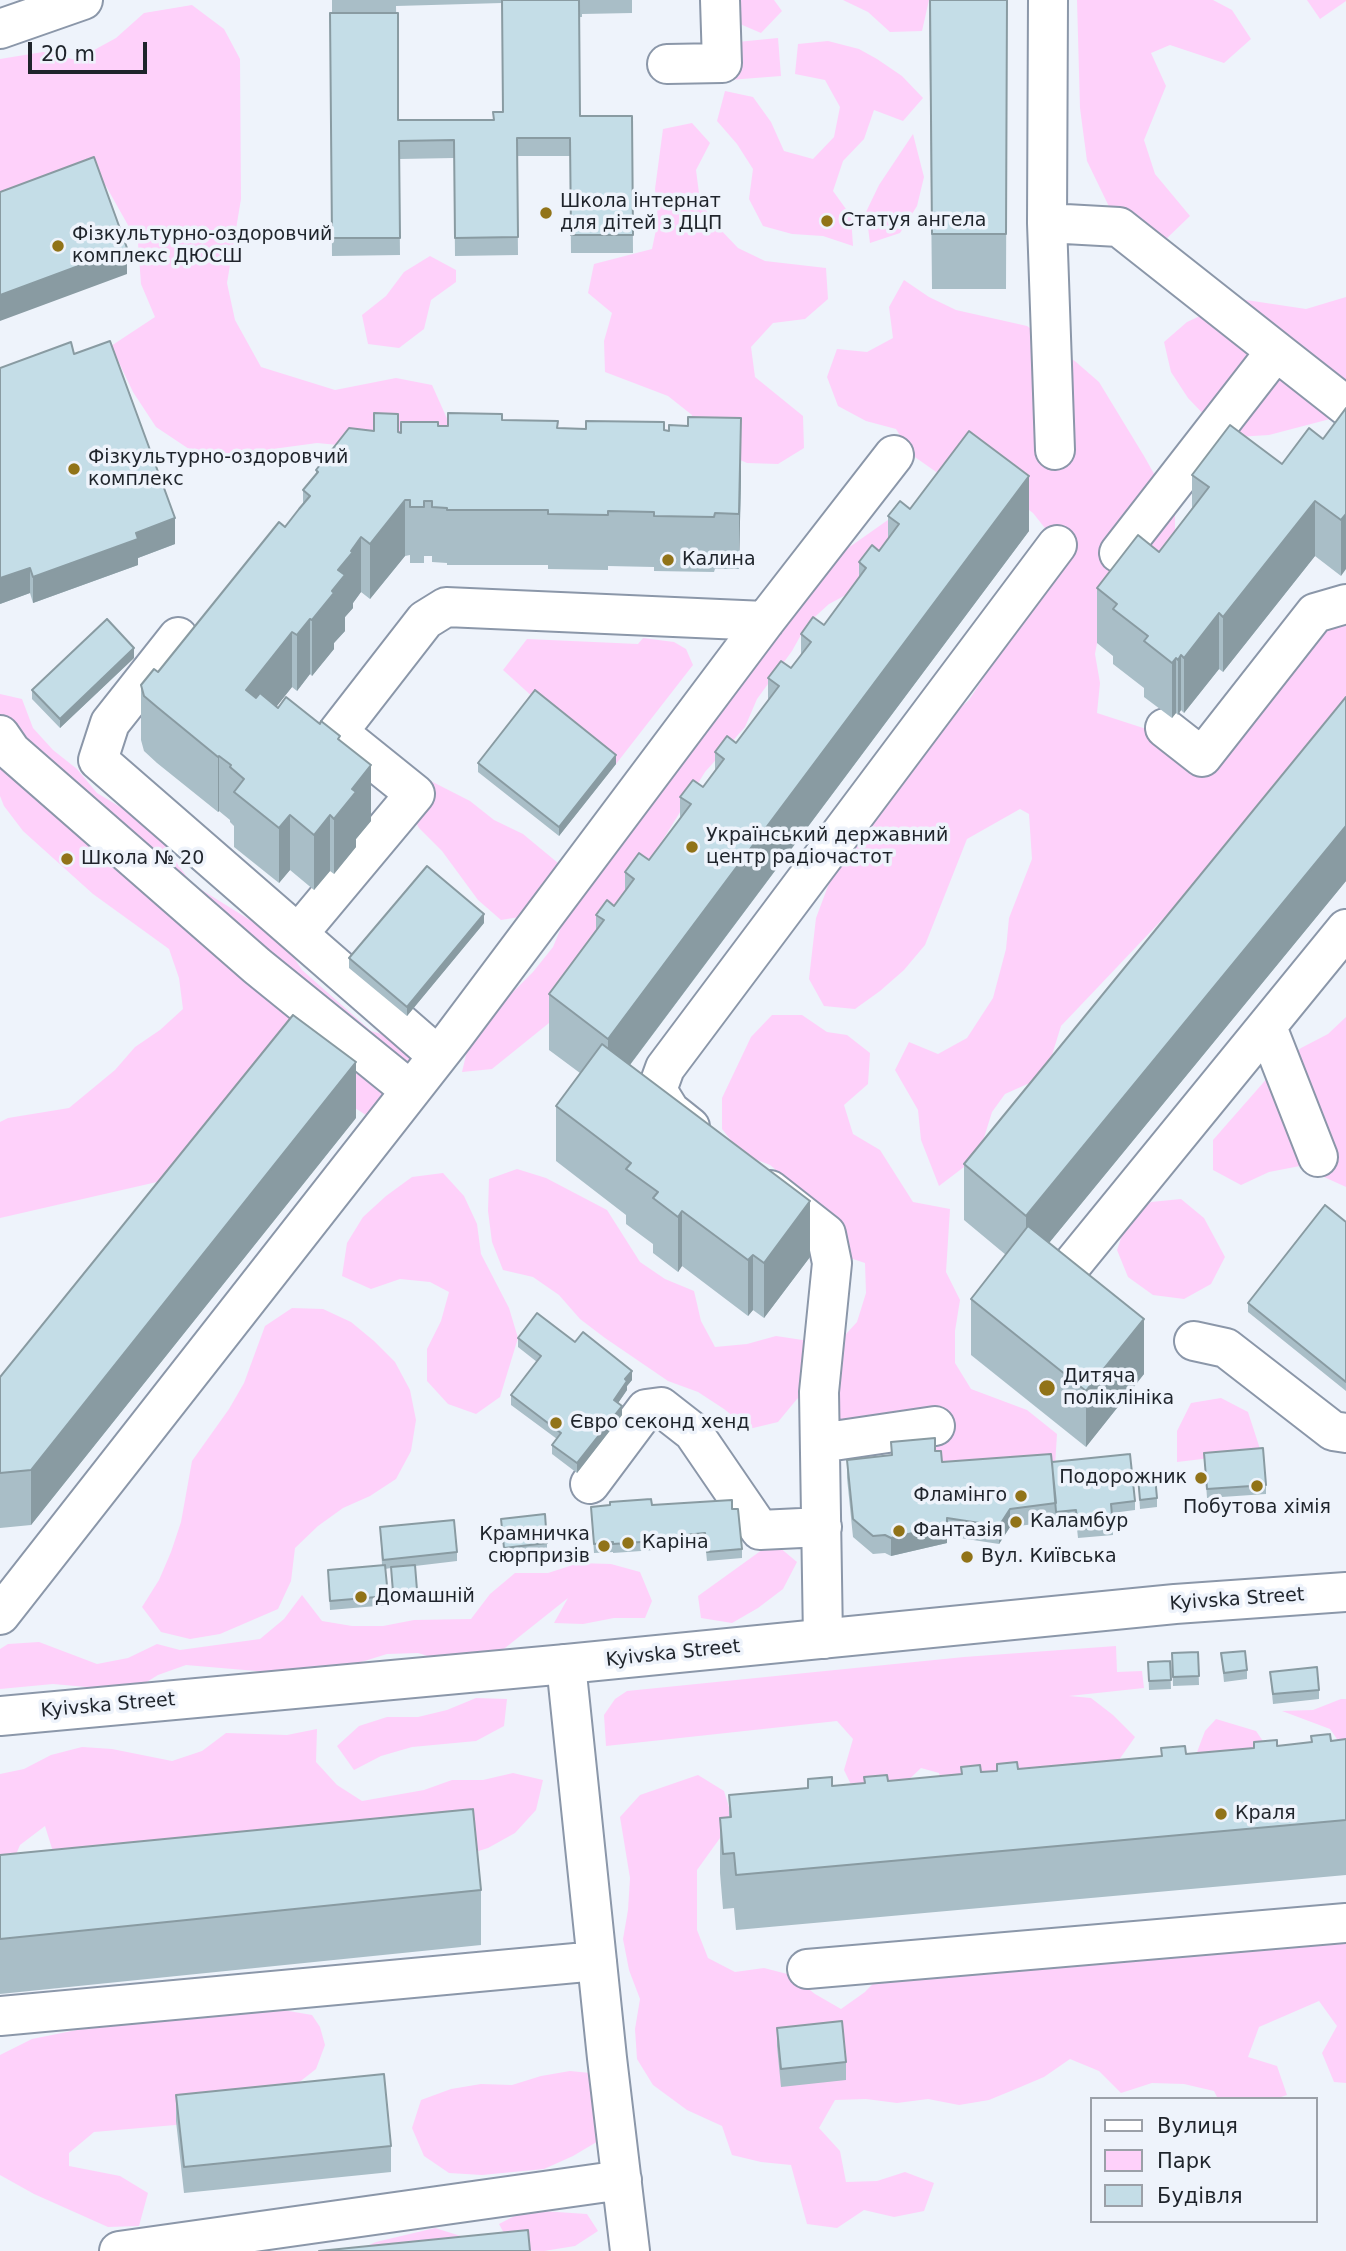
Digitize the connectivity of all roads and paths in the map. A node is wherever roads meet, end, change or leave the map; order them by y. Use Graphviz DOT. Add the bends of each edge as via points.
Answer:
graph roads {
  1 [pos="83,0"];
  2 [pos="720,0"];
  3 [pos="1048,0"];
  4 [pos="0,29"];
  5 [pos="667,64"];
  6 [pos="1047,223"];
  7 [pos="1276,351"];
  8 [pos="1346,406"];
  9 [pos="1055,450"];
  10 [pos="894,455"];
  11 [pos="1058,545"];
  12 [pos="1119,553"];
  13 [pos="1346,604"];
  14 [pos="765,621"];
  15 [pos="178,637"];
  16 [pos="1165,728"];
  17 [pos="0,735"];
  18 [pos="1346,929"];
  19 [pos="298,934"];
  20 [pos="1266,1027"];
  21 [pos="438,1056"];
  22 [pos="410,1090"];
  23 [pos="1318,1157"];
  24 [pos="1062,1277"];
  25 [pos="1194,1341"];
  26 [pos="935,1426"];
  27 [pos="1346,1433"];
  28 [pos="820,1443"];
  29 [pos="590,1483"];
  30 [pos="822,1527"];
  31 [pos="1346,1592"];
  32 [pos="0,1615"];
  33 [pos="823,1639"];
  34 [pos="566,1664"];
  35 [pos="0,1716"];
  36 [pos="1346,1923"];
  37 [pos="597,1961"];
  38 [pos="807,1969"];
  39 [pos="0,2016"];
  40 [pos="621,2180"];
  41 [pos="119,2251"];
  42 [pos="630,2251"];
  1 -- 4 [label="main road"];
  2 -- 5 [label="main road" via="722,63"];
  3 -- 6 [label="main road"];
  6 -- 7 [label="main road" via="1119,227"];
  6 -- 9 [label="main road"];
  7 -- 8 [label="main road"];
  7 -- 12 [label="main road"];
  10 -- 14 [label="main road"];
  11 -- 28 [label="main road" via="665,1068 657,1090 670,1111 827,1234 832,1263 819,1392"];
  13 -- 16 [label="main road" via="1315,613 1202,757"];
  14 -- 19 [label="main road" via="446,607 425,620 338,732 415,794"];
  14 -- 21 [label="main road"];
  15 -- 19 [label="main road" via="110,723 98,760"];
  17 -- 22 [label="main road" via="10,751 292,996"];
  18 -- 20 [label="main road"];
  19 -- 21 [label="main road"];
  20 -- 23 [label="main road"];
  20 -- 24 [label="main road"];
  21 -- 22 [label="main road"];
  22 -- 32 [label="main road"];
  25 -- 27 [label="main road" via="1226,1348 1333,1431"];
  26 -- 28 [label="main road"];
  28 -- 30 [label="main road"];
  29 -- 30 [label="main road" via="646,1409 661,1407 693,1432 760,1530"];
  30 -- 33 [label="main road"];
  31 -- 33 [label="main road, Kyivska Street"];
  33 -- 34 [label="main road, Kyivska Street"];
  34 -- 35 [label="main road, Kyivska Street"];
  34 -- 37 [label="main road"];
  36 -- 38 [label="main road"];
  37 -- 39 [label="main road"];
  37 -- 40 [label="main road"];
  40 -- 41 [label="main road"];
  40 -- 42 [label="main road"];
}
